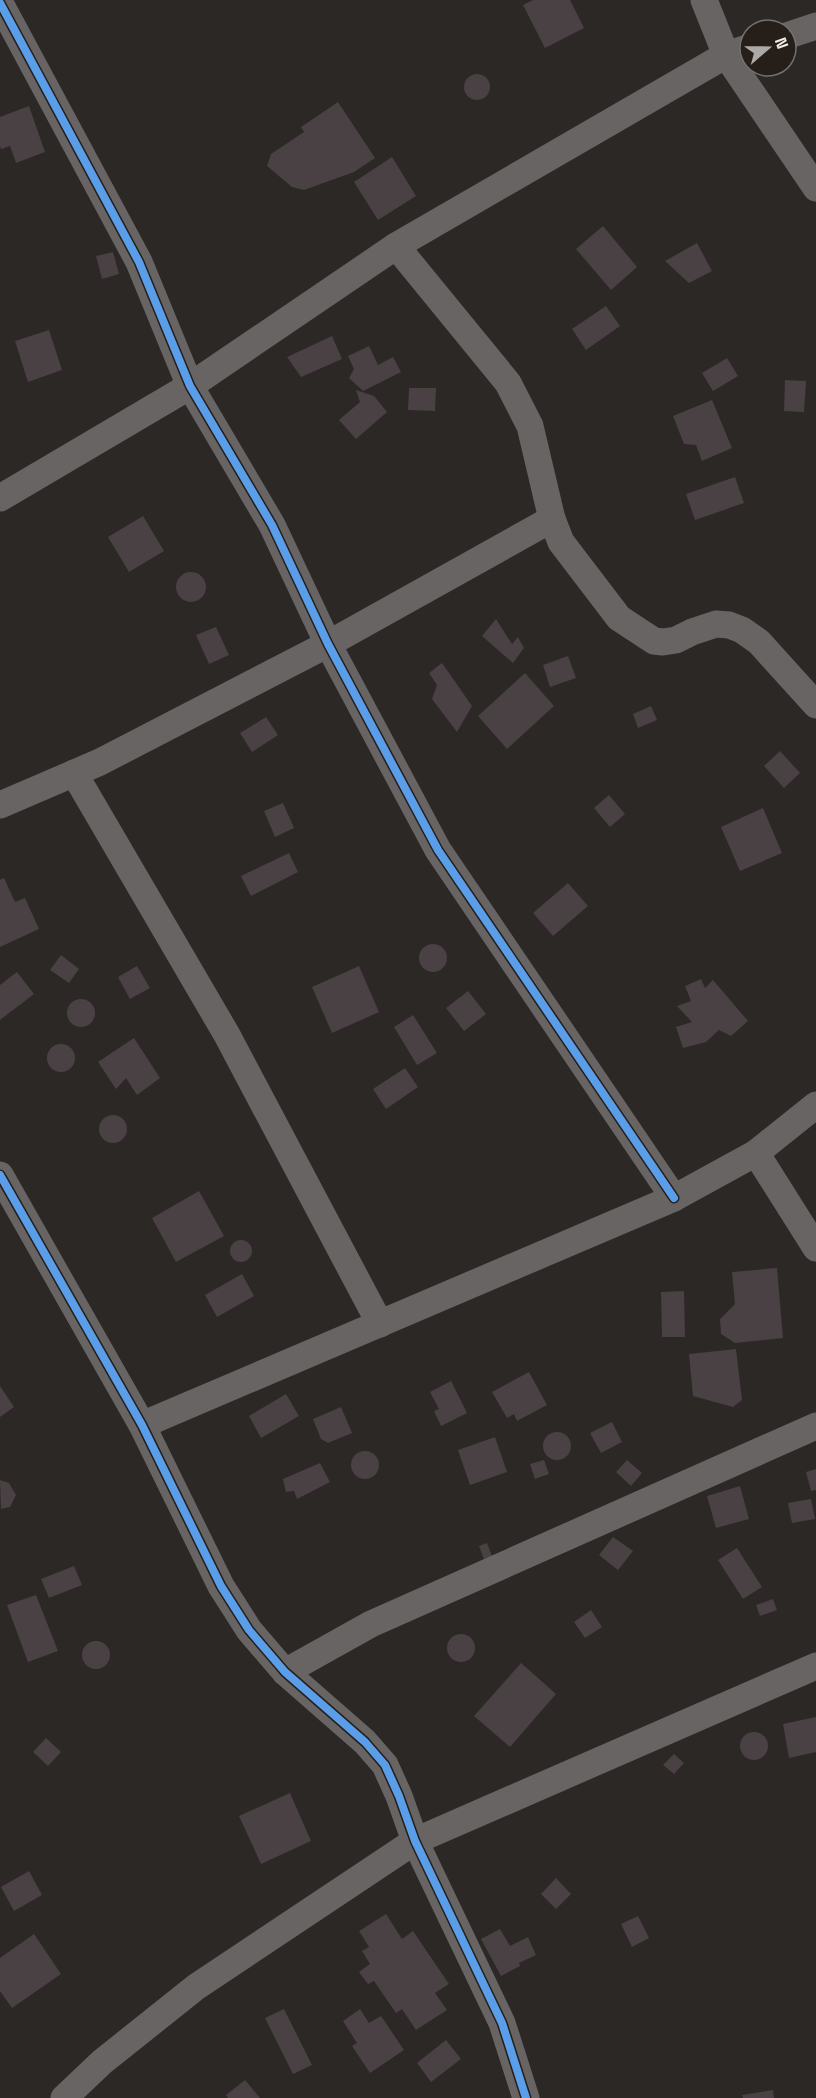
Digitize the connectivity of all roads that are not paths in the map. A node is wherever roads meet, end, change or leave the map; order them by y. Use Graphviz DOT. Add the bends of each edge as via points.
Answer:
graph roads {
  1 [pos="704,0"];
  2 [pos="0,3"];
  3 [pos="816,26"];
  4 [pos="798,32"];
  5 [pos="9,39"];
  6 [pos="738,51"];
  7 [pos="753,78"];
  8 [pos="816,188"];
  9 [pos="396,246"];
  10 [pos="190,386"];
  11 [pos="0,498"];
  12 [pos="552,519"];
  13 [pos="328,644"];
  14 [pos="816,705"];
  15 [pos="74,773"];
  16 [pos="0,805"];
  17 [pos="816,1105"];
  18 [pos="756,1153"];
  19 [pos="0,1175"];
  20 [pos="674,1198"];
  21 [pos="816,1248"];
  22 [pos="380,1324"];
  23 [pos="142,1425"];
  24 [pos="816,1426"];
  25 [pos="816,1666"];
  26 [pos="285,1672"];
  27 [pos="415,1841"];
  28 [pos="64,2098"];
  29 [pos="526,2098"];
  1 -- 6 [label="street"];
  2 -- 5 [label="street"];
  3 -- 4 [label="street"];
  5 -- 10 [label="street" via="139,262"];
  6 -- 9 [label="street"];
  7 -- 8 [label="street"];
  9 -- 10 [label="street"];
  9 -- 12 [label="street" via="508,383 530,426"];
  10 -- 11 [label="street"];
  10 -- 13 [label="street" via="272,525"];
  12 -- 13 [label="street"];
  12 -- 14 [label="street" via="561,542 619,618 654,641 676,640 716,624 742,630 759,642"];
  13 -- 15 [label="street"];
  13 -- 20 [label="street" via="438,850"];
  15 -- 16 [label="street"];
  15 -- 22 [label="street" via="227,1035"];
  17 -- 18 [label="street"];
  18 -- 20 [label="street"];
  18 -- 21 [label="street"];
  19 -- 23 [label="street"];
  20 -- 22 [label="street"];
  22 -- 23 [label="street"];
  23 -- 26 [label="street" via="221,1586 249,1630"];
  24 -- 26 [label="street" via="371,1624"];
  25 -- 27 [label="street"];
  26 -- 27 [label="street" via="365,1742 385,1765"];
  27 -- 28 [label="street" via="196,1987 102,2062"];
  27 -- 29 [label="street" via="502,2023"];
}
